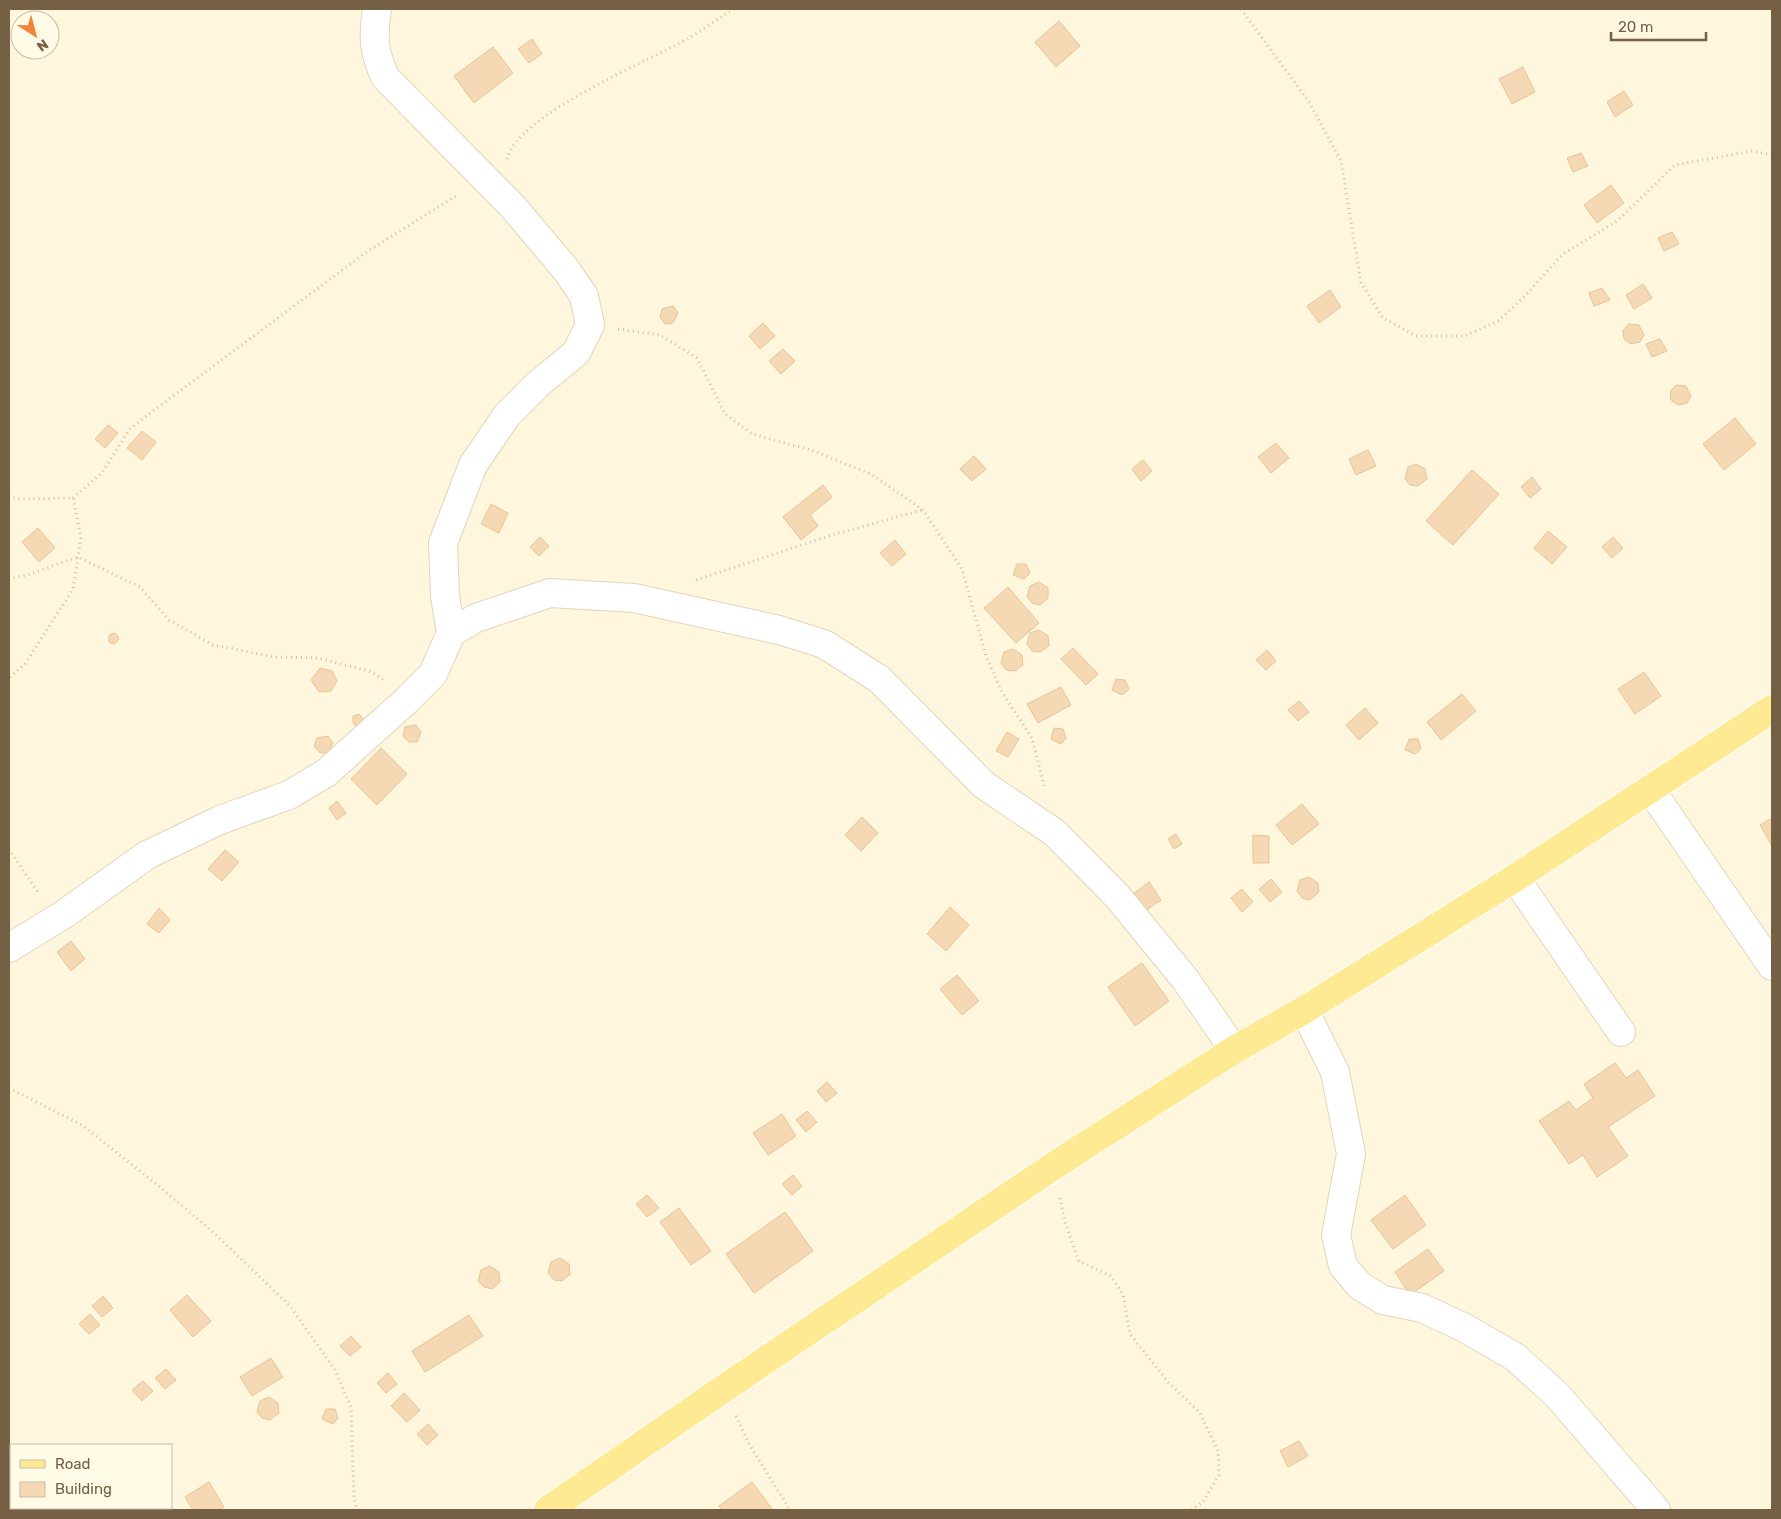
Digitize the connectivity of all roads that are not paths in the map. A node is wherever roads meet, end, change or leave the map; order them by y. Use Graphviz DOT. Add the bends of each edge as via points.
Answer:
graph roads {
  1 [pos="376,9"];
  2 [pos="451,633"];
  3 [pos="1772,709"];
  4 [pos="1650,789"];
  5 [pos="1515,878"];
  6 [pos="9,948"];
  7 [pos="1772,966"];
  8 [pos="1304,1010"];
  9 [pos="1621,1032"];
  10 [pos="1234,1050"];
  11 [pos="548,1510"];
  12 [pos="1656,1510"];
  1 -- 2 [label="street" via="376,57 384,77 485,177 567,271 584,296 590,326 576,353 538,384 508,415 473,465 443,543 444,596"];
  2 -- 6 [label="street" via="433,674 326,773 290,795 220,820 147,855"];
  2 -- 10 [label="street" via="476,618 550,593 634,598 779,630 824,644 879,679 984,785 1055,833 1117,896 1185,979"];
  3 -- 4 [label="main road"];
  4 -- 5 [label="main road"];
  4 -- 7 [label="street"];
  5 -- 8 [label="main road"];
  5 -- 9 [label="street"];
  8 -- 10 [label="main road"];
  8 -- 12 [label="street" via="1335,1072 1350,1154 1336,1235 1343,1266 1360,1286 1383,1300 1422,1308 1464,1327 1515,1357 1557,1395"];
  10 -- 11 [label="main road" via="1055,1165"];
}
